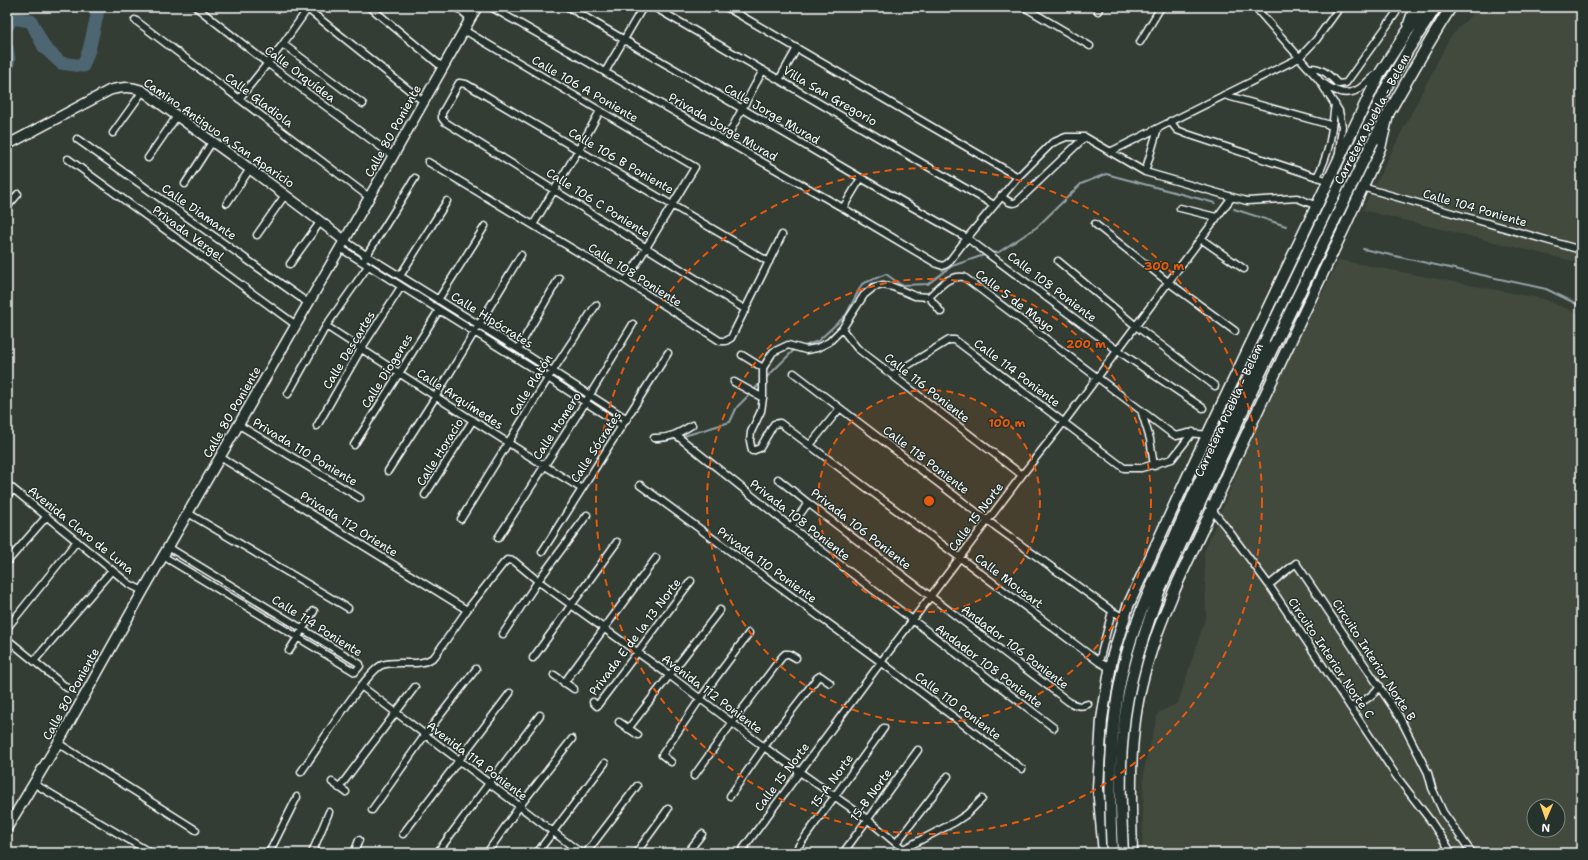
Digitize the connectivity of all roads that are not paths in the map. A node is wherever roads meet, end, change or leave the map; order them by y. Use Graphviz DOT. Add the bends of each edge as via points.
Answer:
graph roads {
  1 [pos="196,7"];
  2 [pos="370,7"];
  3 [pos="457,7"];
  4 [pos="477,7"];
  5 [pos="491,7"];
  6 [pos="568,7"];
  7 [pos="643,7"];
  8 [pos="654,7"];
  9 [pos="726,7"];
  10 [pos="1024,7"];
  11 [pos="1161,7"];
  12 [pos="1255,7"];
  13 [pos="1340,7"];
  14 [pos="1415,7"];
  15 [pos="1427,7"];
  16 [pos="1436,7"];
  17 [pos="1451,7"];
  18 [pos="1458,7"];
  19 [pos="307,8"];
  20 [pos="1396,13"];
  21 [pos="1445,17"];
  22 [pos="470,18"];
  23 [pos="135,20"];
  24 [pos="464,30"];
  25 [pos="1406,33"];
  26 [pos="624,40"];
  27 [pos="1140,42"];
  28 [pos="283,44"];
  29 [pos="1090,46"];
  30 [pos="797,48"];
  31 [pos="1299,58"];
  32 [pos="267,63"];
  33 [pos="442,67"];
  34 [pos="1309,68"];
  35 [pos="763,70"];
  36 [pos="605,72"];
  37 [pos="1380,73"];
  38 [pos="779,80"];
  39 [pos="1319,80"];
  40 [pos="142,92"];
  41 [pos="1224,95"];
  42 [pos="239,99"];
  43 [pos="424,102"];
  44 [pos="363,104"];
  45 [pos="1335,104"];
  46 [pos="742,109"];
  47 [pos="600,111"];
  48 [pos="1389,111"];
  49 [pos="442,113"];
  50 [pos="177,116"];
  51 [pos="1170,121"];
  52 [pos="1332,127"];
  53 [pos="1158,128"];
  54 [pos="113,133"];
  55 [pos="1085,137"];
  56 [pos="77,139"];
  57 [pos="725,141"];
  58 [pos="212,142"];
  59 [pos="7,145"];
  60 [pos="579,149"];
  61 [pos="1110,152"];
  62 [pos="393,156"];
  63 [pos="148,158"];
  64 [pos="68,159"];
  65 [pos="428,162"];
  66 [pos="1338,162"];
  67 [pos="250,169"];
  68 [pos="1145,172"];
  69 [pos="1018,177"];
  70 [pos="1317,177"];
  71 [pos="415,178"];
  72 [pos="861,178"];
  73 [pos="1329,181"];
  74 [pos="185,184"];
  75 [pos="1362,187"];
  76 [pos="555,189"];
  77 [pos="18,194"];
  78 [pos="285,195"];
  79 [pos="1001,196"];
  80 [pos="370,197"];
  81 [pos="1232,197"];
  82 [pos="448,201"];
  83 [pos="227,203"];
  84 [pos="672,204"];
  85 [pos="994,205"];
  86 [pos="1317,206"];
  87 [pos="7,207"];
  88 [pos="843,208"];
  89 [pos="1180,208"];
  90 [pos="1216,217"];
  91 [pos="320,221"];
  92 [pos="1095,224"];
  93 [pos="533,225"];
  94 [pos="485,226"];
  95 [pos="257,235"];
  96 [pos="782,235"];
  97 [pos="967,238"];
  98 [pos="1201,239"];
  99 [pos="342,244"];
  100 [pos="646,246"];
  101 [pos="1581,250"];
  102 [pos="366,255"];
  103 [pos="522,255"];
  104 [pos="1058,261"];
  105 [pos="362,262"];
  106 [pos="769,262"];
  107 [pos="290,264"];
  108 [pos="368,266"];
  109 [pos="1244,269"];
  110 [pos="400,276"];
  111 [pos="559,278"];
  112 [pos="626,281"];
  113 [pos="1168,282"];
  114 [pos="402,287"];
  115 [pos="430,294"];
  116 [pos="929,297"];
  117 [pos="438,300"];
  118 [pos="425,302"];
  119 [pos="308,303"];
  120 [pos="596,305"];
  121 [pos="439,310"];
  122 [pos="746,310"];
  123 [pos="941,312"];
  124 [pos="633,324"];
  125 [pos="296,325"];
  126 [pos="479,325"];
  127 [pos="326,326"];
  128 [pos="1136,326"];
  129 [pos="842,329"];
  130 [pos="1235,331"];
  131 [pos="475,333"];
  132 [pos="361,349"];
  133 [pos="518,349"];
  134 [pos="1117,350"];
  135 [pos="668,353"];
  136 [pos="742,355"];
  137 [pos="762,368"];
  138 [pos="552,372"];
  139 [pos="399,373"];
  140 [pos="794,373"];
  141 [pos="892,375"];
  142 [pos="1097,377"];
  143 [pos="548,378"];
  144 [pos="734,382"];
  145 [pos="1215,386"];
  146 [pos="288,394"];
  147 [pos="590,395"];
  148 [pos="436,396"];
  149 [pos="763,398"];
  150 [pos="585,403"];
  151 [pos="840,408"];
  152 [pos="1203,408"];
  153 [pos="1142,410"];
  154 [pos="627,419"];
  155 [pos="473,420"];
  156 [pos="1064,422"];
  157 [pos="239,425"];
  158 [pos="316,426"];
  159 [pos="622,426"];
  160 [pos="692,426"];
  161 [pos="1193,432"];
  162 [pos="1208,434"];
  163 [pos="676,435"];
  164 [pos="654,438"];
  165 [pos="507,443"];
  166 [pos="354,445"];
  167 [pos="810,445"];
  168 [pos="1201,450"];
  169 [pos="220,457"];
  170 [pos="544,466"];
  171 [pos="1154,466"];
  172 [pos="1230,469"];
  173 [pos="388,471"];
  174 [pos="1022,475"];
  175 [pos="778,479"];
  176 [pos="1187,479"];
  177 [pos="7,484"];
  178 [pos="640,485"];
  179 [pos="13,489"];
  180 [pos="582,489"];
  181 [pos="425,495"];
  182 [pos="7,496"];
  183 [pos="360,498"];
  184 [pos="808,503"];
  185 [pos="1212,510"];
  186 [pos="188,513"];
  187 [pos="587,515"];
  188 [pos="47,516"];
  189 [pos="461,519"];
  190 [pos="988,521"];
  191 [pos="1165,525"];
  192 [pos="791,527"];
  193 [pos="498,538"];
  194 [pos="77,542"];
  195 [pos="617,542"];
  196 [pos="1195,543"];
  197 [pos="168,547"];
  198 [pos="542,552"];
  199 [pos="163,556"];
  200 [pos="959,557"];
  201 [pos="656,558"];
  202 [pos="7,562"];
  203 [pos="112,570"];
  204 [pos="538,581"];
  205 [pos="690,581"];
  206 [pos="228,584"];
  207 [pos="1269,585"];
  208 [pos="143,591"];
  209 [pos="223,592"];
  210 [pos="930,596"];
  211 [pos="572,604"];
  212 [pos="348,608"];
  213 [pos="269,609"];
  214 [pos="467,610"];
  215 [pos="720,610"];
  216 [pos="314,611"];
  217 [pos="1112,611"];
  218 [pos="265,617"];
  219 [pos="1124,618"];
  220 [pos="912,621"];
  221 [pos="7,628"];
  222 [pos="303,629"];
  223 [pos="604,630"];
  224 [pos="749,633"];
  225 [pos="503,634"];
  226 [pos="298,637"];
  227 [pos="7,638"];
  228 [pos="289,651"];
  229 [pos="636,652"];
  230 [pos="533,658"];
  231 [pos="796,658"];
  232 [pos="34,661"];
  233 [pos="881,662"];
  234 [pos="1099,662"];
  235 [pos="1110,668"];
  236 [pos="476,669"];
  237 [pos="554,675"];
  238 [pos="669,675"];
  239 [pos="564,683"];
  240 [pos="830,683"];
  241 [pos="361,686"];
  242 [pos="1380,686"];
  243 [pos="415,687"];
  244 [pos="67,688"];
  245 [pos="574,689"];
  246 [pos="510,693"];
  247 [pos="700,699"];
  248 [pos="595,704"];
  249 [pos="1088,704"];
  250 [pos="1350,707"];
  251 [pos="396,713"];
  252 [pos="540,715"];
  253 [pos="619,722"];
  254 [pos="732,723"];
  255 [pos="884,728"];
  256 [pos="1054,728"];
  257 [pos="628,729"];
  258 [pos="425,735"];
  259 [pos="638,735"];
  260 [pos="572,739"];
  261 [pos="58,743"];
  262 [pos="764,747"];
  263 [pos="918,750"];
  264 [pos="458,761"];
  265 [pos="671,762"];
  266 [pos="605,763"];
  267 [pos="1022,769"];
  268 [pos="301,772"];
  269 [pos="800,772"];
  270 [pos="694,776"];
  271 [pos="948,776"];
  272 [pos="332,782"];
  273 [pos="33,783"];
  274 [pos="489,783"];
  275 [pos="636,786"];
  276 [pos="339,788"];
  277 [pos="346,792"];
  278 [pos="730,796"];
  279 [pos="297,797"];
  280 [pos="834,797"];
  281 [pos="982,799"];
  282 [pos="520,807"];
  283 [pos="668,809"];
  284 [pos="372,810"];
  285 [pos="329,812"];
  286 [pos="867,819"];
  287 [pos="7,828"];
  288 [pos="196,830"];
  289 [pos="553,832"];
  290 [pos="403,834"];
  291 [pos="702,834"];
  292 [pos="359,840"];
  293 [pos="897,842"];
  294 [pos="798,847"];
  295 [pos="903,849"];
  296 [pos="151,853"];
  297 [pos="269,853"];
  298 [pos="312,853"];
  299 [pos="354,853"];
  300 [pos="437,853"];
  301 [pos="487,853"];
  302 [pos="537,853"];
  303 [pos="581,853"];
  304 [pos="586,853"];
  305 [pos="636,853"];
  306 [pos="687,853"];
  307 [pos="740,853"];
  308 [pos="843,853"];
  309 [pos="896,853"];
  310 [pos="1104,853"];
  311 [pos="1112,853"];
  312 [pos="1123,853"];
  313 [pos="1132,853"];
  314 [pos="1452,853"];
  315 [pos="1472,853"];
  1 -- 32 [label="street, Calle Orquídea"];
  2 -- 33 [label="street"];
  3 -- 22 [label="street"];
  4 -- 22 [label="street, Calle 80 Poniente"];
  5 -- 36 [label="street, Privada Jorge Murad"];
  6 -- 26 [label="street, Calle Jorge Murad"];
  7 -- 26 [label="street"];
  8 -- 35 [label="street, Villa San Gregorio"];
  9 -- 30 [label="street"];
  10 -- 29 [label="street"];
  11 -- 27 [label="street"];
  12 -- 31 [label="street"];
  13 -- 31 [label="street"];
  14 -- 25 [label="main road"];
  15 -- 25 [label="main road"];
  16 -- 311 [label="main road, Carretera Puebla - Belem, bridge" via="1386,88 1157,571 1137,620 1122,672 1116,712 1110,784"];
  17 -- 21 [label="main road, Carretera Puebla - Belem"];
  18 -- 21 [label="main road"];
  19 -- 28 [label="street"];
  19 -- 43 [label="street"];
  20 -- 34 [label="street" via="1346,83 1338,84 1320,69"];
  21 -- 48 [label="main road, Carretera Puebla - Belem"];
  22 -- 24 [label="street, Calle 80 Poniente"];
  23 -- 42 [label="street, Calle Gladiola"];
  24 -- 33 [label="street, Calle 80 Poniente"];
  24 -- 47 [label="street, Calle 106 A Poniente"];
  25 -- 37 [label="main road"];
  26 -- 36 [label="street"];
  26 -- 46 [label="street, Calle Jorge Murad"];
  28 -- 32 [label="street"];
  28 -- 44 [label="street"];
  30 -- 38 [label="street"];
  30 -- 69 [label="street"];
  31 -- 34 [label="street"];
  31 -- 41 [label="street"];
  32 -- 42 [label="street"];
  32 -- 62 [label="street, Calle Orquídea"];
  33 -- 43 [label="street, Calle 80 Poniente"];
  34 -- 39 [label="street"];
  35 -- 38 [label="street, Villa San Gregorio"];
  35 -- 46 [label="street"];
  36 -- 57 [label="street, Privada Jorge Murad"];
  37 -- 39 [label="street" via="1360,88 1348,93 1337,92"];
  37 -- 66 [label="main road"];
  38 -- 85 [label="street, Villa San Gregorio"];
  39 -- 45 [label="street"];
  40 -- 50 [label="street, Camino Antiguo a San Aparicio"];
  40 -- 54 [label="street"];
  40 -- 59 [label="street, Camino Antiguo a San Aparicio" via="133,87 110,90"];
  41 -- 51 [label="street"];
  41 -- 52 [label="street"];
  42 -- 80 [label="street, Calle Gladiola"];
  43 -- 62 [label="street, Calle 80 Poniente"];
  45 -- 52 [label="street"];
  45 -- 66 [label="street" via="1342,126"];
  46 -- 57 [label="street"];
  46 -- 72 [label="street, Calle Jorge Murad"];
  47 -- 60 [label="street"];
  47 -- 84 [label="street, Calle 106 A Poniente" via="695,167"];
  48 -- 75 [label="main road" via="1380,148"];
  48 -- 312 [label="main road, Carretera Puebla - Belem, bridge" via="1263,367 1160,589 1151,614 1132,681 1123,733 1120,804"];
  49 -- 60 [label="street, Calle 106 B Poniente" via="459,83 466,84"];
  49 -- 76 [label="street, Calle 106 C Poniente" via="445,122"];
  50 -- 58 [label="street, Camino Antiguo a San Aparicio"];
  50 -- 63 [label="street"];
  51 -- 53 [label="street"];
  51 -- 70 [label="street" via="1177,130 1187,134"];
  52 -- 70 [label="street" via="1329,150"];
  53 -- 61 [label="street"];
  53 -- 68 [label="street"];
  55 -- 61 [label="street"];
  55 -- 69 [label="street" via="1066,137 1052,143"];
  55 -- 79 [label="street" via="1017,202 1010,202"];
  56 -- 119 [label="street, Calle Diamante"];
  57 -- 88 [label="street, Privada Jorge Murad"];
  58 -- 67 [label="street, Camino Antiguo a San Aparicio"];
  58 -- 74 [label="street"];
  60 -- 76 [label="street"];
  60 -- 84 [label="street, Calle 106 B Poniente"];
  61 -- 68 [label="street"];
  62 -- 80 [label="street, Calle 80 Poniente"];
  64 -- 125 [label="street, Privada Vergel"];
  65 -- 93 [label="street, Calle 108 Poniente"];
  66 -- 73 [label="main road"];
  67 -- 78 [label="street, Camino Antiguo a San Aparicio"];
  67 -- 83 [label="street"];
  68 -- 81 [label="street"];
  69 -- 79 [label="street"];
  70 -- 73 [label="street"];
  71 -- 102 [label="street"];
  72 -- 88 [label="street"];
  72 -- 97 [label="street, Calle Jorge Murad"];
  73 -- 86 [label="main road"];
  75 -- 101 [label="street, Calle 104 Poniente"];
  75 -- 172 [label="main road"];
  76 -- 93 [label="street"];
  76 -- 100 [label="street, Calle 106 C Poniente"];
  77 -- 87 [label="street"];
  78 -- 91 [label="street, Camino Antiguo a San Aparicio"];
  78 -- 95 [label="street"];
  79 -- 85 [label="street"];
  80 -- 99 [label="street, Calle 80 Poniente"];
  81 -- 86 [label="street" via="1247,200 1297,198"];
  81 -- 90 [label="street, Calle 15 Norte"];
  82 -- 110 [label="street"];
  84 -- 100 [label="street"];
  84 -- 106 [label="street, Calle 106 B Poniente"];
  85 -- 97 [label="street"];
  86 -- 162 [label="main road"];
  88 -- 97 [label="street, Privada Jorge Murad" via="943,266"];
  89 -- 90 [label="street"];
  90 -- 98 [label="street, Calle 15 Norte"];
  91 -- 99 [label="street, Camino Antiguo a San Aparicio"];
  91 -- 107 [label="street"];
  92 -- 113 [label="street"];
  93 -- 112 [label="street, Calle 108 Poniente"];
  94 -- 117 [label="street"];
  96 -- 106 [label="street"];
  97 -- 134 [label="street, Calle 108 Poniente"];
  98 -- 109 [label="street"];
  98 -- 113 [label="street, Calle 15 Norte"];
  99 -- 102 [label="street, Calle Hipócrates"];
  99 -- 105 [label="street, Calle Hipócrates"];
  99 -- 119 [label="street, Calle 80 Poniente"];
  100 -- 112 [label="street"];
  100 -- 122 [label="street, Calle 106 C Poniente"];
  102 -- 105 [label="street"];
  102 -- 110 [label="street, Calle Hipócrates"];
  103 -- 126 [label="street"];
  104 -- 128 [label="street"];
  105 -- 108 [label="street, Calle Hipócrates"];
  106 -- 122 [label="street"];
  108 -- 114 [label="street, Calle Hipócrates"];
  108 -- 127 [label="street"];
  110 -- 115 [label="street, Calle Hipócrates"];
  111 -- 133 [label="street"];
  112 -- 122 [label="street, Calle 108 Poniente" via="720,341 732,338"];
  113 -- 128 [label="street, Calle 15 Norte"];
  113 -- 130 [label="street"];
  114 -- 118 [label="street, Calle Hipócrates"];
  114 -- 132 [label="street, Calle Descartes"];
  115 -- 117 [label="street, Calle Hipócrates"];
  115 -- 118 [label="street"];
  116 -- 123 [label="street"];
  116 -- 129 [label="street" via="915,296 883,285 874,287 864,295"];
  116 -- 142 [label="street, Calle 5 de Mayo" via="950,279 956,276 964,277"];
  117 -- 126 [label="street, Calle Hipócrates"];
  118 -- 121 [label="street, Calle Hipócrates"];
  119 -- 125 [label="street, Calle 80 Poniente"];
  120 -- 138 [label="street, Calle Platón"];
  121 -- 131 [label="street, Calle Hipócrates"];
  121 -- 139 [label="street, Calle Diogenes"];
  124 -- 147 [label="street, Calle Homero"];
  125 -- 157 [label="street, Calle 80 Poniente"];
  126 -- 131 [label="street"];
  126 -- 133 [label="street, Calle Hipócrates"];
  127 -- 132 [label="street, Calle Arquímedes"];
  127 -- 146 [label="street"];
  128 -- 134 [label="street, Calle 15 Norte"];
  128 -- 145 [label="street"];
  129 -- 137 [label="street" via="829,342 817,348 806,350 788,345 773,352"];
  129 -- 141 [label="street, Calle 116 Poniente" via="857,348"];
  131 -- 143 [label="street, Calle Hipócrates"];
  131 -- 148 [label="street"];
  132 -- 139 [label="street, Calle Arquímedes"];
  132 -- 158 [label="street, Calle Descartes"];
  133 -- 138 [label="street, Calle Hipócrates"];
  134 -- 142 [label="street, Calle 15 Norte"];
  134 -- 152 [label="street, Calle 108 Poniente"];
  135 -- 154 [label="street, Calle Sócrates"];
  136 -- 137 [label="street"];
  137 -- 149 [label="street"];
  138 -- 143 [label="street, Calle Platón"];
  138 -- 147 [label="street, Calle Hipócrates"];
  139 -- 148 [label="street, Calle Arquímedes"];
  139 -- 166 [label="street, Calle Diogenes"];
  140 -- 151 [label="street, Calle 118 Poniente"];
  141 -- 156 [label="street, Calle 114 Poniente" via="952,339"];
  141 -- 174 [label="street, Calle 116 Poniente"];
  142 -- 153 [label="street, Calle 5 de Mayo"];
  142 -- 156 [label="street, Calle 15 Norte"];
  143 -- 150 [label="street, Calle Hipócrates"];
  143 -- 165 [label="street, Calle Platón"];
  144 -- 149 [label="street"];
  147 -- 150 [label="street, Calle Homero"];
  147 -- 154 [label="street, Calle Hipócrates"];
  148 -- 155 [label="street, Calle Arquímedes"];
  148 -- 173 [label="street"];
  149 -- 167 [label="street, Calle Mousart" via="761,411 751,432 752,451 760,448 774,424 780,423"];
  150 -- 159 [label="street, Calle Hipócrates"];
  150 -- 170 [label="street, Calle Homero"];
  151 -- 167 [label="street"];
  151 -- 190 [label="street, Calle 118 Poniente"];
  153 -- 161 [label="street, Calle 5 de Mayo" via="1176,436"];
  153 -- 171 [label="street"];
  154 -- 159 [label="street, Calle Sócrates"];
  155 -- 165 [label="street, Calle Arquímedes"];
  155 -- 181 [label="street, Calle Horacio"];
  156 -- 171 [label="street, Calle 114 Poniente" via="1124,468"];
  156 -- 174 [label="street, Calle 15 Norte"];
  157 -- 169 [label="street, Calle 80 Poniente"];
  157 -- 183 [label="street, Privada 110 Poniente"];
  159 -- 180 [label="street, Calle Sócrates"];
  160 -- 163 [label="street"];
  161 -- 162 [label="street"];
  161 -- 171 [label="street" via="1172,459"];
  162 -- 168 [label="main road"];
  163 -- 164 [label="street"];
  163 -- 192 [label="street, Privada 108 Poniente"];
  165 -- 170 [label="street, Calle Arquímedes"];
  165 -- 189 [label="street, Calle Platón"];
  167 -- 200 [label="street, Calle Mousart"];
  168 -- 172 [label="main road" via="1210,462"];
  168 -- 176 [label="main road"];
  169 -- 186 [label="street, Calle 80 Poniente"];
  169 -- 214 [label="street, Privada 112 Oriente"];
  170 -- 180 [label="street, Calle Arquímedes"];
  170 -- 193 [label="street, Calle Homero"];
  172 -- 185 [label="main road"];
  174 -- 190 [label="street, Calle 15 Norte"];
  175 -- 184 [label="street, Privada 106 Poniente"];
  176 -- 185 [label="street, Circuito Interior Norte C"];
  176 -- 191 [label="main road"];
  177 -- 179 [label="street, Avenida Claro de Luna"];
  178 -- 233 [label="street, Privada 110 Poniente"];
  179 -- 182 [label="street"];
  179 -- 188 [label="street, Avenida Claro de Luna"];
  180 -- 198 [label="street, Calle Sócrates"];
  184 -- 192 [label="street"];
  184 -- 210 [label="street, Privada 106 Poniente"];
  185 -- 196 [label="main road"];
  185 -- 207 [label="street, Circuito Interior Norte C"];
  186 -- 197 [label="street, Calle 80 Poniente"];
  186 -- 212 [label="street"];
  187 -- 204 [label="street"];
  188 -- 194 [label="street, Avenida Claro de Luna"];
  188 -- 202 [label="street"];
  190 -- 200 [label="street, Calle 15 Norte"];
  190 -- 217 [label="street, Calle 118 Poniente"];
  191 -- 196 [label="main road" via="1185,529"];
  191 -- 219 [label="main road"];
  192 -- 220 [label="street, Privada 108 Poniente"];
  194 -- 203 [label="street, Avenida Claro de Luna"];
  194 -- 221 [label="street"];
  195 -- 211 [label="street"];
  196 -- 313 [label="main road" via="1161,620 1146,665 1137,705 1130,766"];
  197 -- 199 [label="street, Calle 80 Poniente"];
  197 -- 206 [label="street, Calle 114 Poniente"];
  199 -- 208 [label="street, Calle 80 Poniente"];
  199 -- 209 [label="street, Calle 114 Poniente"];
  200 -- 210 [label="street, Calle 15 Norte"];
  200 -- 234 [label="street, Calle Mousart"];
  201 -- 223 [label="street"];
  203 -- 208 [label="street, Avenida Claro de Luna" via="129,584"];
  203 -- 232 [label="street"];
  204 -- 211 [label="street, Avenida 112 Poniente"];
  204 -- 214 [label="street, Avenida 112 Poniente" via="514,561 507,560"];
  204 -- 225 [label="street"];
  205 -- 229 [label="street, Privada E de la 13 Norte"];
  206 -- 209 [label="street"];
  206 -- 213 [label="street, Calle 114 Poniente"];
  207 -- 242 [label="street, Circuito Interior Norte B" via="1296,563"];
  207 -- 250 [label="street, Circuito Interior Norte C"];
  208 -- 261 [label="street, Calle 80 Poniente"];
  209 -- 218 [label="street, Calle 114 Poniente"];
  210 -- 220 [label="street, Calle 15 Norte"];
  210 -- 249 [label="street, Andador 106 Poniente" via="1069,702 1076,706"];
  211 -- 223 [label="street, Avenida 112 Poniente"];
  211 -- 230 [label="street"];
  213 -- 218 [label="street"];
  213 -- 222 [label="street, Calle 114 Poniente"];
  214 -- 241 [label="street" via="429,661 382,665"];
  215 -- 238 [label="street"];
  216 -- 222 [label="street"];
  217 -- 219 [label="street, Calle 118 Poniente"];
  217 -- 234 [label="street"];
  218 -- 226 [label="street, Calle 114 Poniente"];
  219 -- 235 [label="main road"];
  220 -- 233 [label="street, Calle 15 Norte"];
  220 -- 256 [label="street, Andador 108 Poniente"];
  222 -- 226 [label="street"];
  222 -- 226 [label="street, Calle 114 Poniente" via="360,666 355,672"];
  223 -- 229 [label="street, Avenida 112 Poniente"];
  223 -- 239 [label="street"];
  224 -- 247 [label="street"];
  226 -- 228 [label="street"];
  227 -- 232 [label="street"];
  229 -- 238 [label="street, Avenida 112 Poniente"];
  229 -- 248 [label="street, Privada E de la 13 Norte"];
  231 -- 254 [label="street" via="785,654"];
  232 -- 244 [label="street"];
  233 -- 267 [label="street, Calle 110 Poniente"];
  233 -- 269 [label="street, Calle 15 Norte"];
  234 -- 235 [label="street, Calle Mousart"];
  235 -- 310 [label="main road" via="1099,750 1098,788"];
  236 -- 258 [label="street"];
  237 -- 239 [label="street"];
  238 -- 247 [label="street, Avenida 112 Poniente"];
  238 -- 257 [label="street"];
  239 -- 245 [label="street"];
  240 -- 262 [label="street" via="820,676"];
  241 -- 251 [label="street, Avenida 114 Poniente"];
  241 -- 268 [label="street"];
  242 -- 250 [label="street" via="1362,703"];
  242 -- 315 [label="street, Circuito Interior Norte B" via="1399,716 1428,773 1443,812"];
  243 -- 251 [label="street"];
  246 -- 264 [label="street"];
  247 -- 254 [label="street, Avenida 112 Poniente"];
  247 -- 265 [label="street" via="662,755"];
  250 -- 314 [label="street, Circuito Interior Norte C"];
  251 -- 258 [label="street, Avenida 114 Poniente"];
  251 -- 276 [label="street"];
  252 -- 274 [label="street"];
  253 -- 257 [label="street"];
  254 -- 262 [label="street, Avenida 112 Poniente"];
  254 -- 270 [label="street"];
  255 -- 280 [label="street, 15-A Norte"];
  257 -- 259 [label="street"];
  258 -- 264 [label="street, Avenida 114 Poniente"];
  258 -- 284 [label="street"];
  260 -- 282 [label="street"];
  261 -- 273 [label="street, Calle 80 Poniente"];
  261 -- 288 [label="street"];
  262 -- 269 [label="street, Avenida 112 Poniente"];
  262 -- 278 [label="street"];
  263 -- 286 [label="street, 15-B Norte"];
  264 -- 274 [label="street, Avenida 114 Poniente"];
  264 -- 290 [label="street"];
  266 -- 289 [label="street"];
  269 -- 280 [label="street, Avenida 112 Poniente"];
  269 -- 307 [label="street, Calle 15 Norte"];
  271 -- 293 [label="street"];
  272 -- 276 [label="street"];
  273 -- 287 [label="street, Calle 80 Poniente"];
  273 -- 296 [label="street"];
  274 -- 282 [label="street, Avenida 114 Poniente"];
  274 -- 300 [label="street"];
  275 -- 304 [label="street"];
  276 -- 277 [label="street"];
  279 -- 297 [label="street"];
  280 -- 286 [label="street, Avenida 112 Poniente"];
  280 -- 294 [label="street, 15-A Norte"];
  281 -- 295 [label="street" via="955,822"];
  282 -- 289 [label="street, Avenida 114 Poniente"];
  282 -- 301 [label="street"];
  283 -- 305 [label="street"];
  285 -- 298 [label="street"];
  286 -- 293 [label="street, Avenida 112 Poniente"];
  286 -- 308 [label="street, 15-B Norte"];
  289 -- 302 [label="street"];
  289 -- 303 [label="street, Avenida 114 Poniente"];
  291 -- 306 [label="street"];
  292 -- 299 [label="street"];
  293 -- 295 [label="street, Avenida 112 Poniente"];
  295 -- 309 [label="street"];
}
